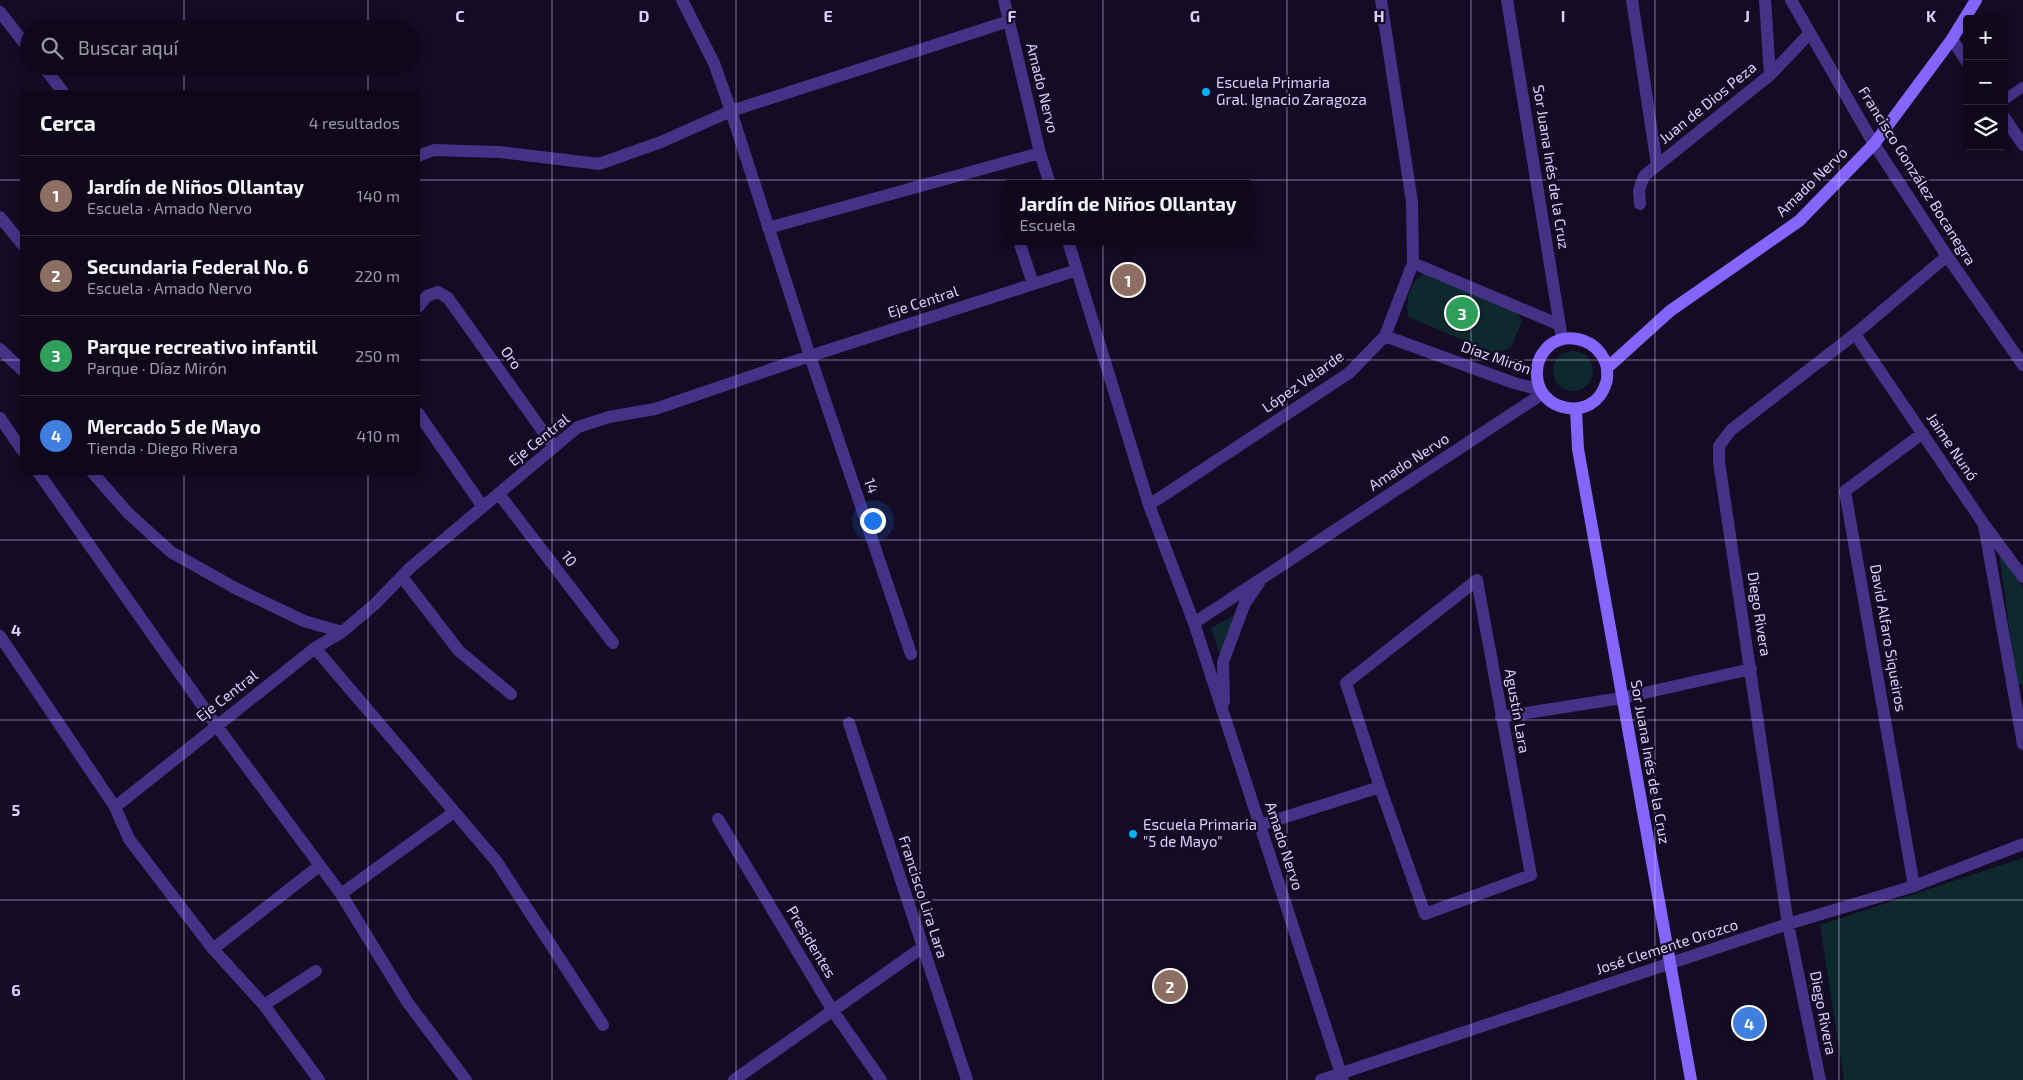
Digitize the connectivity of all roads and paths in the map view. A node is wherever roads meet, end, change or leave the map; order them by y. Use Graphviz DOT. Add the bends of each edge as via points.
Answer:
graph roads {
  1 [pos="682,0"];
  2 [pos="1004,0"];
  3 [pos="1381,0"];
  4 [pos="1507,0"];
  5 [pos="1632,0"];
  6 [pos="1765,0"];
  7 [pos="1791,0"];
  8 [pos="1973,5"];
  9 [pos="0,12"];
  10 [pos="1009,21"];
  11 [pos="1810,33"];
  12 [pos="20,37"];
  13 [pos="1952,39"];
  14 [pos="1966,60"];
  15 [pos="50,75"];
  16 [pos="1770,75"];
  17 [pos="2023,88"];
  18 [pos="61,90"];
  19 [pos="2008,97"];
  20 [pos="731,112"];
  21 [pos="2008,123"];
  22 [pos="1874,144"];
  23 [pos="2023,146"];
  24 [pos="1040,153"];
  25 [pos="420,155"];
  26 [pos="1657,165"];
  27 [pos="1049,180"];
  28 [pos="1640,204"];
  29 [pos="0,219"];
  30 [pos="768,228"];
  31 [pos="20,242"];
  32 [pos="1020,245"];
  33 [pos="1069,245"];
  34 [pos="1947,256"];
  35 [pos="1413,263"];
  36 [pos="1077,270"];
  37 [pos="1033,284"];
  38 [pos="420,305"];
  39 [pos="1560,325"];
  40 [pos="1855,334"];
  41 [pos="1385,336"];
  42 [pos="1562,339"];
  43 [pos="0,349"];
  44 [pos="810,356"];
  45 [pos="2023,366"];
  46 [pos="20,368"];
  47 [pos="1607,368"];
  48 [pos="1541,392"];
  49 [pos="1576,410"];
  50 [pos="420,416"];
  51 [pos="0,418"];
  52 [pos="1923,433"];
  53 [pos="20,447"];
  54 [pos="554,447"];
  55 [pos="40,475"];
  56 [pos="95,475"];
  57 [pos="499,494"];
  58 [pos="1149,505"];
  59 [pos="483,507"];
  60 [pos="1984,523"];
  61 [pos="1265,576"];
  62 [pos="402,577"];
  63 [pos="2023,577"];
  64 [pos="1194,623"];
  65 [pos="342,632"];
  66 [pos="0,636"];
  67 [pos="614,643"];
  68 [pos="315,648"];
  69 [pos="911,654"];
  70 [pos="1751,669"];
  71 [pos="511,694"];
  72 [pos="1622,698"];
  73 [pos="1501,716"];
  74 [pos="1224,717"];
  75 [pos="2021,721"];
  76 [pos="849,723"];
  77 [pos="216,725"];
  78 [pos="2023,744"];
  79 [pos="1380,788"];
  80 [pos="115,807"];
  81 [pos="454,812"];
  82 [pos="718,818"];
  83 [pos="1260,826"];
  84 [pos="2023,844"];
  85 [pos="319,866"];
  86 [pos="1914,886"];
  87 [pos="341,894"];
  88 [pos="1788,924"];
  89 [pos="923,948"];
  90 [pos="213,949"];
  91 [pos="1669,963"];
  92 [pos="316,971"];
  93 [pos="264,1005"];
  94 [pos="833,1011"];
  95 [pos="603,1025"];
  96 [pos="1342,1076"];
  97 [pos="319,1080"];
  98 [pos="466,1080"];
  99 [pos="734,1080"];
  100 [pos="881,1080"];
  101 [pos="967,1080"];
  102 [pos="1320,1080"];
  103 [pos="1691,1080"];
  104 [pos="1820,1080"];
  1 -- 20 [label="street, 14" via="714,63"];
  2 -- 10 [label="street, Amado Nervo"];
  3 -- 35 [label="street, López Velarde" via="1412,202"];
  4 -- 39 [label="street, Sor Juana Inés de la Cruz"];
  5 -- 26 [label="street"];
  6 -- 16 [label="street"];
  7 -- 11 [label="street, Francisco González Bocanegra"];
  8 -- 13 [label="main road, Amado Nervo"];
  9 -- 12 [label="street"];
  10 -- 20 [label="street"];
  10 -- 24 [label="street, Amado Nervo"];
  11 -- 16 [label="street, Juan de Dios Peza"];
  11 -- 22 [label="street, Francisco González Bocanegra"];
  13 -- 14 [label="street"];
  13 -- 22 [label="main road, Amado Nervo"];
  15 -- 18 [label="street"];
  16 -- 26 [label="street, Juan de Dios Peza"];
  17 -- 19 [label="lane"];
  20 -- 25 [label="street" via="599,164 499,152 434,150"];
  20 -- 30 [label="street, 14"];
  21 -- 23 [label="street"];
  22 -- 34 [label="street, Francisco González Bocanegra"];
  22 -- 47 [label="main road, Amado Nervo" via="1799,222 1670,311"];
  24 -- 27 [label="street, Amado Nervo"];
  24 -- 30 [label="street"];
  26 -- 28 [label="street, Juan de Dios Peza" via="1644,176 1639,190"];
  29 -- 31 [label="street"];
  30 -- 44 [label="street, 14"];
  32 -- 37 [label="street"];
  33 -- 36 [label="street, Amado Nervo"];
  34 -- 40 [label="street, Diego Rivera"];
  34 -- 45 [label="street, Francisco González Bocanegra"];
  35 -- 39 [label="street"];
  35 -- 41 [label="street, López Velarde"];
  36 -- 37 [label="street, Eje Central"];
  36 -- 58 [label="street, Amado Nervo"];
  37 -- 44 [label="street, Eje Central"];
  38 -- 54 [label="street, Oro" via="427,296 438,292 448,298"];
  39 -- 42 [label="street, Sor Juana Inés de la Cruz"];
  40 -- 52 [label="street, Jaime Nunó"];
  40 -- 70 [label="street, Diego Rivera" via="1731,430 1719,446"];
  41 -- 48 [label="street, Díaz Mirón"];
  41 -- 58 [label="street, López Velarde" via="1349,373"];
  42 -- 47 [label="main road" via="1577,338 1591,344 1602,354"];
  42 -- 48 [label="main road" via="1545,350 1537,364 1536,380"];
  43 -- 46 [label="street"];
  44 -- 54 [label="street, Eje Central" via="655,409 609,417 578,427"];
  44 -- 69 [label="street, 14"];
  47 -- 49 [label="main road" via="1607,383 1601,396"];
  48 -- 49 [label="main road" via="1552,404"];
  48 -- 61 [label="street, Amado Nervo"];
  49 -- 72 [label="main road, Sor Juana Inés de la Cruz" via="1578,449"];
  50 -- 59 [label="street"];
  51 -- 53 [label="street"];
  52 -- 60 [label="street, Jaime Nunó"];
  52 -- 86 [label="street, David Alfaro Siqueiros" via="1846,491"];
  54 -- 57 [label="street, Eje Central"];
  55 -- 77 [label="street"];
  56 -- 65 [label="street" via="128,513 171,552 304,622"];
  57 -- 59 [label="street, Eje Central"];
  57 -- 67 [label="street, 10"];
  58 -- 64 [label="street, Amado Nervo"];
  59 -- 62 [label="street, Eje Central"];
  60 -- 63 [label="street, Jaime Nunó"];
  60 -- 75 [label="street"];
  61 -- 64 [label="street, Amado Nervo"];
  61 -- 74 [label="street" via="1245,603 1222,662"];
  62 -- 65 [label="street, Eje Central"];
  62 -- 71 [label="street" via="459,651"];
  64 -- 74 [label="street, Amado Nervo"];
  65 -- 68 [label="street, Eje Central"];
  66 -- 80 [label="street"];
  68 -- 77 [label="street, Eje Central"];
  68 -- 81 [label="street"];
  70 -- 72 [label="street"];
  70 -- 88 [label="street, Diego Rivera"];
  72 -- 73 [label="street"];
  72 -- 91 [label="main road, Sor Juana Inés de la Cruz"];
  73 -- 79 [label="street, Agustín Lara" via="1531,875 1425,914"];
  73 -- 79 [label="street, Agustín Lara" via="1477,580 1346,683"];
  74 -- 83 [label="street, Amado Nervo"];
  75 -- 78 [label="street"];
  76 -- 89 [label="street, Francisco Lira Lara"];
  77 -- 80 [label="street, Eje Central"];
  77 -- 85 [label="street"];
  79 -- 83 [label="street"];
  80 -- 90 [label="street" via="129,839"];
  81 -- 87 [label="street"];
  81 -- 95 [label="street" via="497,862"];
  82 -- 94 [label="street, Presidentes"];
  83 -- 96 [label="street, Amado Nervo"];
  84 -- 86 [label="street, José Clemente Orozco"];
  85 -- 87 [label="street"];
  85 -- 90 [label="street"];
  86 -- 88 [label="street, José Clemente Orozco"];
  87 -- 98 [label="street" via="408,1003"];
  88 -- 91 [label="street, José Clemente Orozco"];
  88 -- 104 [label="street, Diego Rivera"];
  89 -- 94 [label="street"];
  89 -- 101 [label="street, Francisco Lira Lara"];
  90 -- 93 [label="street"];
  91 -- 96 [label="street, José Clemente Orozco"];
  91 -- 103 [label="main road, Sor Juana Inés de la Cruz"];
  92 -- 93 [label="street"];
  93 -- 97 [label="street"];
  94 -- 99 [label="street"];
  94 -- 100 [label="street, Presidentes"];
  96 -- 102 [label="street, José Clemente Orozco"];
}
